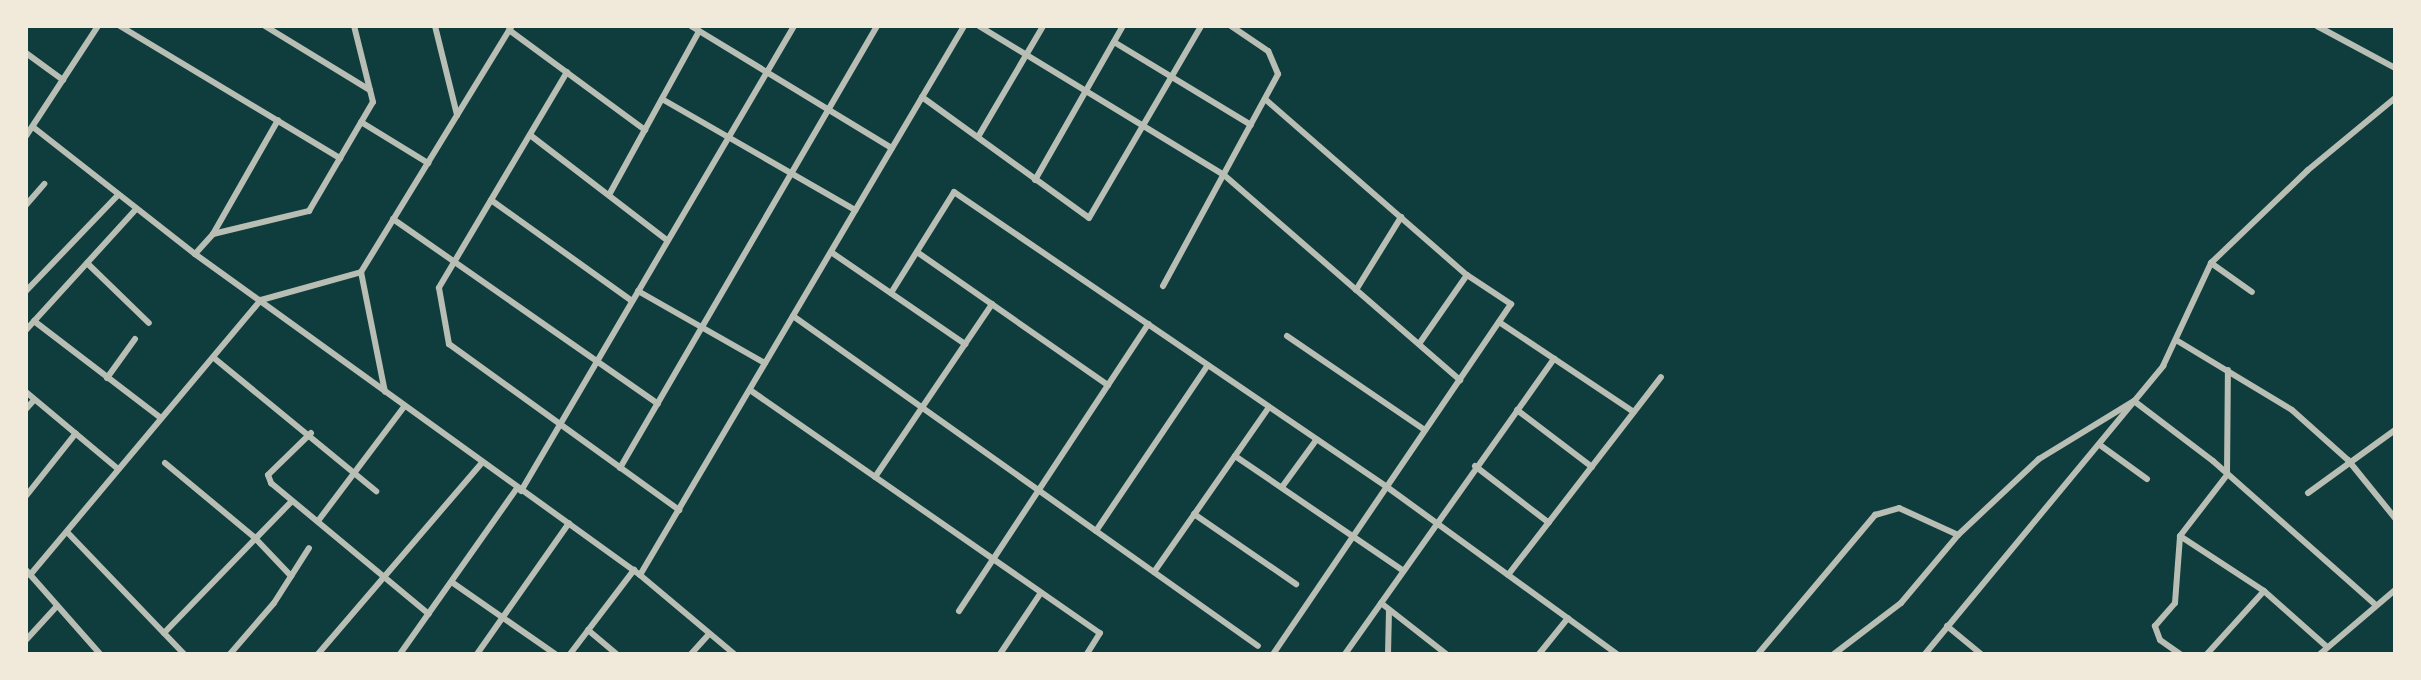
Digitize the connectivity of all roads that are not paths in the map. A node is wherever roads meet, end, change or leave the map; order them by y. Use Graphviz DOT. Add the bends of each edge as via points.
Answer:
graph roads {
  1 [pos="120,26"];
  2 [pos="265,26"];
  3 [pos="354,26"];
  4 [pos="435,26"];
  5 [pos="691,26"];
  6 [pos="794,26"];
  7 [pos="877,26"];
  8 [pos="964,26"];
  9 [pos="979,26"];
  10 [pos="1043,26"];
  11 [pos="1123,26"];
  12 [pos="1201,26"];
  13 [pos="1231,26"];
  14 [pos="2317,26"];
  15 [pos="96,27"];
  16 [pos="511,28"];
  17 [pos="276,30"];
  18 [pos="699,31"];
  19 [pos="1114,42"];
  20 [pos="26,53"];
  21 [pos="1026,55"];
  22 [pos="2395,68"];
  23 [pos="567,72"];
  24 [pos="767,72"];
  25 [pos="1171,77"];
  26 [pos="63,80"];
  27 [pos="370,90"];
  28 [pos="1086,91"];
  29 [pos="922,97"];
  30 [pos="2395,98"];
  31 [pos="662,99"];
  32 [pos="1265,99"];
  33 [pos="828,110"];
  34 [pos="457,115"];
  35 [pos="278,120"];
  36 [pos="361,122"];
  37 [pos="1251,125"];
  38 [pos="1143,126"];
  39 [pos="33,127"];
  40 [pos="645,130"];
  41 [pos="530,135"];
  42 [pos="26,136"];
  43 [pos="729,137"];
  44 [pos="978,137"];
  45 [pos="892,148"];
  46 [pos="340,158"];
  47 [pos="428,163"];
  48 [pos="791,173"];
  49 [pos="1224,175"];
  50 [pos="1035,180"];
  51 [pos="44,184"];
  52 [pos="118,195"];
  53 [pos="609,195"];
  54 [pos="491,200"];
  55 [pos="26,205"];
  56 [pos="136,209"];
  57 [pos="855,210"];
  58 [pos="1401,217"];
  59 [pos="393,219"];
  60 [pos="213,234"];
  61 [pos="667,240"];
  62 [pos="831,252"];
  63 [pos="917,252"];
  64 [pos="195,254"];
  65 [pos="455,262"];
  66 [pos="87,263"];
  67 [pos="2211,263"];
  68 [pos="361,272"];
  69 [pos="1467,275"];
  70 [pos="1163,286"];
  71 [pos="1356,290"];
  72 [pos="26,291"];
  73 [pos="638,291"];
  74 [pos="2252,292"];
  75 [pos="891,293"];
  76 [pos="261,300"];
  77 [pos="632,301"];
  78 [pos="992,304"];
  79 [pos="793,316"];
  80 [pos="31,321"];
  81 [pos="1499,322"];
  82 [pos="149,323"];
  83 [pos="1148,324"];
  84 [pos="702,327"];
  85 [pos="26,330"];
  86 [pos="1287,336"];
  87 [pos="135,339"];
  88 [pos="2176,340"];
  89 [pos="965,344"];
  90 [pos="1419,344"];
  91 [pos="214,358"];
  92 [pos="1554,359"];
  93 [pos="597,361"];
  94 [pos="765,363"];
  95 [pos="1208,365"];
  96 [pos="2228,370"];
  97 [pos="1661,377"];
  98 [pos="107,378"];
  99 [pos="1460,380"];
  100 [pos="1108,385"];
  101 [pos="750,390"];
  102 [pos="26,392"];
  103 [pos="385,392"];
  104 [pos="34,400"];
  105 [pos="2134,401"];
  106 [pos="658,404"];
  107 [pos="404,407"];
  108 [pos="1269,407"];
  109 [pos="922,408"];
  110 [pos="26,409"];
  111 [pos="1517,410"];
  112 [pos="1634,412"];
  113 [pos="161,418"];
  114 [pos="560,425"];
  115 [pos="1425,430"];
  116 [pos="2395,430"];
  117 [pos="76,433"];
  118 [pos="311,433"];
  119 [pos="1317,439"];
  120 [pos="2100,445"];
  121 [pos="1235,456"];
  122 [pos="2348,460"];
  123 [pos="165,463"];
  124 [pos="481,464"];
  125 [pos="1475,466"];
  126 [pos="1592,467"];
  127 [pos="620,468"];
  128 [pos="118,469"];
  129 [pos="354,471"];
  130 [pos="2227,475"];
  131 [pos="875,477"];
  132 [pos="2147,479"];
  133 [pos="1282,487"];
  134 [pos="1387,487"];
  135 [pos="519,489"];
  136 [pos="1038,490"];
  137 [pos="376,491"];
  138 [pos="2308,493"];
  139 [pos="26,496"];
  140 [pos="291,502"];
  141 [pos="679,510"];
  142 [pos="1194,514"];
  143 [pos="2395,518"];
  144 [pos="318,521"];
  145 [pos="1435,522"];
  146 [pos="569,523"];
  147 [pos="1549,523"];
  148 [pos="1096,531"];
  149 [pos="68,533"];
  150 [pos="1958,535"];
  151 [pos="1354,536"];
  152 [pos="2180,536"];
  153 [pos="254,537"];
  154 [pos="309,548"];
  155 [pos="994,558"];
  156 [pos="1402,570"];
  157 [pos="28,572"];
  158 [pos="1154,572"];
  159 [pos="637,573"];
  160 [pos="1508,575"];
  161 [pos="291,576"];
  162 [pos="386,580"];
  163 [pos="453,583"];
  164 [pos="1296,584"];
  165 [pos="2395,590"];
  166 [pos="2264,591"];
  167 [pos="1040,594"];
  168 [pos="1381,603"];
  169 [pos="2376,605"];
  170 [pos="57,606"];
  171 [pos="1389,610"];
  172 [pos="959,611"];
  173 [pos="429,614"];
  174 [pos="503,618"];
  175 [pos="1568,618"];
  176 [pos="1947,626"];
  177 [pos="588,630"];
  178 [pos="164,633"];
  179 [pos="707,636"];
  180 [pos="26,640"];
  181 [pos="1258,646"];
  182 [pos="2327,647"];
  183 [pos="1929,653"];
  184 [pos="100,654"];
  185 [pos="184,654"];
  186 [pos="230,654"];
  187 [pos="318,654"];
  188 [pos="400,654"];
  189 [pos="477,654"];
  190 [pos="555,654"];
  191 [pos="570,654"];
  192 [pos="617,654"];
  193 [pos="691,654"];
  194 [pos="734,654"];
  195 [pos="1000,654"];
  196 [pos="1087,654"];
  197 [pos="1273,654"];
  198 [pos="1345,654"];
  199 [pos="1388,654"];
  200 [pos="1446,654"];
  201 [pos="1539,654"];
  202 [pos="1617,654"];
  203 [pos="1758,654"];
  204 [pos="1834,654"];
  205 [pos="1981,654"];
  206 [pos="2180,654"];
  207 [pos="2207,654"];
  208 [pos="2320,654"];
  1 -- 35 [label="street"];
  2 -- 17 [label="street"];
  3 -- 27 [label="street"];
  4 -- 34 [label="street"];
  5 -- 18 [label="street"];
  6 -- 24 [label="street"];
  7 -- 33 [label="street"];
  8 -- 29 [label="street"];
  9 -- 21 [label="street"];
  10 -- 21 [label="street"];
  11 -- 19 [label="street"];
  12 -- 25 [label="street"];
  13 -- 32 [label="street" via="1268,51 1278,74"];
  14 -- 22 [label="street"];
  15 -- 26 [label="street"];
  16 -- 23 [label="street"];
  16 -- 34 [label="street"];
  17 -- 27 [label="street"];
  18 -- 24 [label="street"];
  18 -- 31 [label="street"];
  19 -- 25 [label="street"];
  19 -- 28 [label="street"];
  20 -- 26 [label="street"];
  21 -- 28 [label="street"];
  21 -- 44 [label="street"];
  23 -- 40 [label="street"];
  23 -- 41 [label="street"];
  24 -- 33 [label="street"];
  24 -- 43 [label="street"];
  25 -- 37 [label="street"];
  25 -- 38 [label="street"];
  26 -- 39 [label="street"];
  27 -- 36 [label="street" via="373,102"];
  28 -- 38 [label="street"];
  28 -- 50 [label="street"];
  29 -- 44 [label="street"];
  29 -- 45 [label="street"];
  30 -- 67 [label="street" via="2308,170"];
  31 -- 40 [label="street"];
  31 -- 43 [label="street"];
  32 -- 37 [label="street"];
  32 -- 58 [label="street"];
  33 -- 45 [label="street"];
  33 -- 48 [label="street"];
  34 -- 47 [label="street"];
  35 -- 46 [label="street"];
  35 -- 60 [label="street"];
  36 -- 46 [label="street"];
  36 -- 47 [label="street"];
  37 -- 49 [label="street"];
  38 -- 49 [label="street"];
  38 -- 50 [label="street" via="1089,218"];
  39 -- 42 [label="street"];
  39 -- 52 [label="street"];
  40 -- 53 [label="street"];
  41 -- 53 [label="street"];
  41 -- 54 [label="street"];
  43 -- 48 [label="street"];
  43 -- 61 [label="street"];
  44 -- 50 [label="street"];
  45 -- 57 [label="street"];
  46 -- 60 [label="street" via="309,211"];
  47 -- 59 [label="street"];
  48 -- 57 [label="street"];
  48 -- 84 [label="street"];
  49 -- 70 [label="street"];
  49 -- 71 [label="street"];
  51 -- 55 [label="street"];
  52 -- 56 [label="street"];
  52 -- 72 [label="street"];
  53 -- 61 [label="street"];
  54 -- 65 [label="street"];
  54 -- 77 [label="street"];
  56 -- 64 [label="street"];
  56 -- 66 [label="street"];
  57 -- 62 [label="street"];
  58 -- 69 [label="street"];
  58 -- 71 [label="street"];
  59 -- 65 [label="street"];
  59 -- 68 [label="street"];
  60 -- 64 [label="street"];
  61 -- 73 [label="street"];
  62 -- 75 [label="street"];
  62 -- 79 [label="street"];
  63 -- 75 [label="street"];
  63 -- 78 [label="street"];
  63 -- 83 [label="street" via="954,192"];
  64 -- 76 [label="street"];
  65 -- 93 [label="street"];
  65 -- 114 [label="street" via="439,288 449,344"];
  66 -- 80 [label="street"];
  66 -- 82 [label="street"];
  67 -- 74 [label="street"];
  67 -- 88 [label="street"];
  68 -- 76 [label="street"];
  68 -- 103 [label="street"];
  69 -- 81 [label="street" via="1511,304"];
  69 -- 90 [label="street"];
  71 -- 90 [label="street"];
  73 -- 77 [label="street"];
  73 -- 84 [label="street"];
  75 -- 89 [label="street"];
  76 -- 91 [label="street"];
  76 -- 103 [label="street"];
  77 -- 93 [label="street"];
  78 -- 89 [label="street"];
  78 -- 100 [label="street"];
  79 -- 94 [label="street"];
  79 -- 109 [label="street"];
  80 -- 85 [label="street"];
  80 -- 98 [label="street"];
  81 -- 92 [label="street"];
  81 -- 99 [label="street"];
  83 -- 95 [label="street"];
  83 -- 100 [label="street"];
  84 -- 94 [label="street"];
  84 -- 106 [label="street"];
  86 -- 115 [label="street"];
  87 -- 98 [label="street"];
  88 -- 96 [label="street"];
  88 -- 105 [label="street" via="2163,366"];
  89 -- 109 [label="street"];
  90 -- 99 [label="street"];
  91 -- 113 [label="street"];
  91 -- 118 [label="street"];
  92 -- 111 [label="street"];
  92 -- 112 [label="street"];
  93 -- 106 [label="street"];
  93 -- 114 [label="street"];
  94 -- 101 [label="street"];
  95 -- 108 [label="street"];
  95 -- 148 [label="street"];
  96 -- 122 [label="street" via="2292,410"];
  96 -- 130 [label="street"];
  97 -- 112 [label="street"];
  98 -- 113 [label="street"];
  99 -- 115 [label="street"];
  100 -- 136 [label="street"];
  101 -- 131 [label="street"];
  101 -- 141 [label="street"];
  102 -- 104 [label="street"];
  103 -- 107 [label="street"];
  104 -- 110 [label="street"];
  104 -- 117 [label="street"];
  105 -- 120 [label="street"];
  105 -- 130 [label="street"];
  105 -- 150 [label="street" via="2039,459"];
  106 -- 127 [label="street"];
  107 -- 124 [label="street"];
  107 -- 129 [label="street"];
  108 -- 119 [label="street"];
  108 -- 121 [label="street"];
  109 -- 131 [label="street"];
  109 -- 136 [label="street"];
  111 -- 125 [label="street"];
  111 -- 126 [label="street"];
  112 -- 126 [label="street"];
  113 -- 128 [label="street"];
  114 -- 127 [label="street"];
  114 -- 135 [label="street"];
  115 -- 134 [label="street"];
  116 -- 122 [label="street"];
  117 -- 128 [label="street"];
  117 -- 139 [label="street"];
  118 -- 129 [label="street"];
  118 -- 140 [label="street" via="268,475"];
  119 -- 133 [label="street"];
  119 -- 134 [label="street"];
  120 -- 132 [label="street"];
  120 -- 176 [label="street"];
  121 -- 133 [label="street"];
  121 -- 142 [label="street"];
  122 -- 138 [label="street"];
  122 -- 143 [label="street"];
  123 -- 153 [label="street"];
  124 -- 135 [label="street"];
  124 -- 162 [label="street"];
  125 -- 145 [label="street"];
  125 -- 147 [label="street"];
  126 -- 147 [label="street"];
  127 -- 141 [label="street"];
  128 -- 149 [label="street"];
  129 -- 137 [label="street"];
  129 -- 144 [label="street"];
  130 -- 152 [label="street"];
  130 -- 169 [label="street"];
  131 -- 155 [label="street"];
  133 -- 151 [label="street"];
  134 -- 145 [label="street"];
  134 -- 151 [label="street"];
  135 -- 146 [label="street"];
  135 -- 163 [label="street"];
  136 -- 148 [label="street"];
  136 -- 155 [label="street"];
  140 -- 144 [label="street"];
  140 -- 153 [label="street"];
  141 -- 159 [label="street"];
  142 -- 158 [label="street"];
  142 -- 164 [label="street"];
  144 -- 162 [label="street"];
  145 -- 156 [label="street"];
  145 -- 160 [label="street"];
  146 -- 159 [label="street"];
  146 -- 174 [label="street"];
  147 -- 160 [label="street"];
  148 -- 158 [label="street"];
  149 -- 157 [label="street"];
  149 -- 178 [label="street"];
  150 -- 203 [label="street" via="1899,508 1875,515"];
  150 -- 204 [label="street" via="1901,603"];
  151 -- 156 [label="street"];
  151 -- 197 [label="street"];
  152 -- 166 [label="street"];
  152 -- 206 [label="street" via="2175,603 2155,626 2160,640"];
  153 -- 161 [label="street"];
  153 -- 178 [label="street"];
  154 -- 161 [label="street"];
  155 -- 167 [label="street"];
  155 -- 172 [label="street"];
  156 -- 168 [label="street"];
  157 -- 170 [label="street"];
  158 -- 181 [label="street"];
  159 -- 177 [label="street"];
  159 -- 179 [label="street"];
  160 -- 175 [label="street"];
  161 -- 186 [label="street"];
  162 -- 173 [label="street"];
  162 -- 187 [label="street"];
  163 -- 173 [label="street"];
  163 -- 174 [label="street"];
  165 -- 169 [label="street"];
  166 -- 182 [label="street"];
  166 -- 207 [label="street"];
  167 -- 195 [label="street"];
  167 -- 196 [label="street" via="1100,633"];
  168 -- 171 [label="street"];
  168 -- 198 [label="street"];
  169 -- 182 [label="street"];
  170 -- 180 [label="street"];
  170 -- 184 [label="street"];
  171 -- 199 [label="street"];
  171 -- 200 [label="street"];
  173 -- 188 [label="street"];
  174 -- 189 [label="street"];
  174 -- 190 [label="street"];
  175 -- 201 [label="street"];
  175 -- 202 [label="street"];
  176 -- 183 [label="street"];
  176 -- 205 [label="street"];
  177 -- 191 [label="street"];
  177 -- 192 [label="street"];
  178 -- 185 [label="street"];
  179 -- 193 [label="street"];
  179 -- 194 [label="street"];
  182 -- 208 [label="street"];
}
